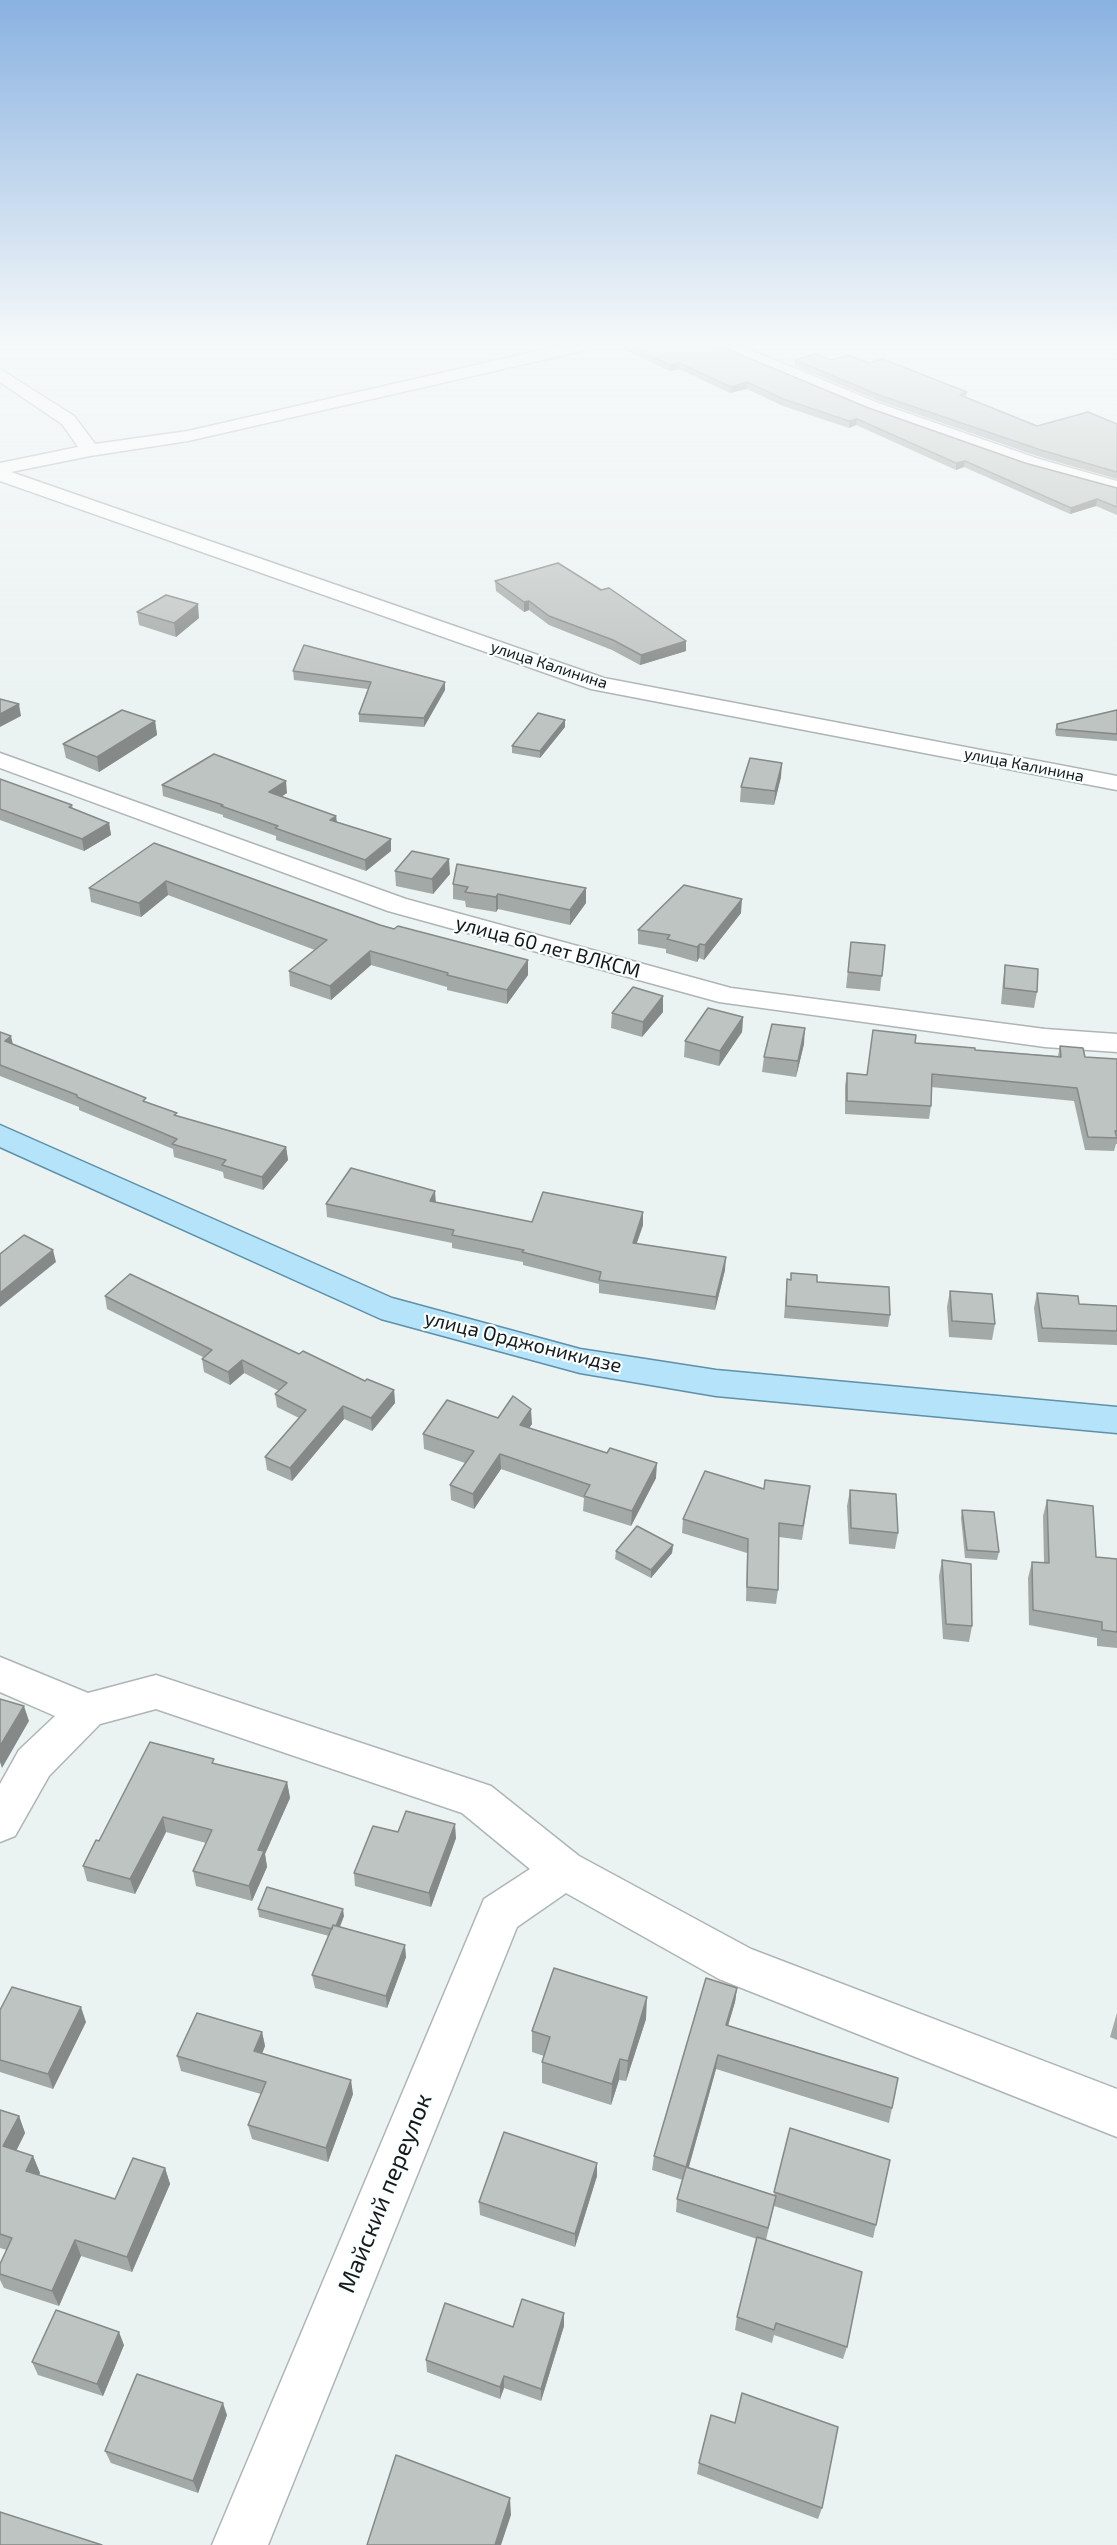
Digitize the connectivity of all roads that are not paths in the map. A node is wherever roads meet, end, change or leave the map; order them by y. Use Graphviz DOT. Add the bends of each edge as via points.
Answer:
graph roads {
  1 [pos="20,465"];
  2 [pos="1035,465"];
  3 [pos="0,469"];
  4 [pos="0,475"];
  5 [pos="1117,487"];
  6 [pos="0,760"];
  7 [pos="1117,783"];
  8 [pos="1117,1043"];
  9 [pos="0,1135"];
  10 [pos="1117,1420"];
  11 [pos="0,1674"];
  12 [pos="87,1711"];
  13 [pos="0,1823"];
  14 [pos="564,1870"];
  15 [pos="1117,2113"];
  16 [pos="240,2545"];
  1 -- 3 [label="street"];
  2 -- 5 [label="street"];
  4 -- 7 [label="street, улица Калинина" via="599,684"];
  6 -- 8 [label="street, улица 60 лет ВЛКСМ" via="397,905 729,996 1045,1038"];
  9 -- 10 [label="main road, улица Орджоникидзе" via="381,1307 580,1361 716,1383"];
  11 -- 12 [label="street"];
  12 -- 13 [label="street" via="34,1764"];
  12 -- 14 [label="street" via="156,1692 178,1699 476,1799"];
  14 -- 15 [label="street" via="735,1964"];
  14 -- 16 [label="street, Майский переулок" via="500,1913"];
}
